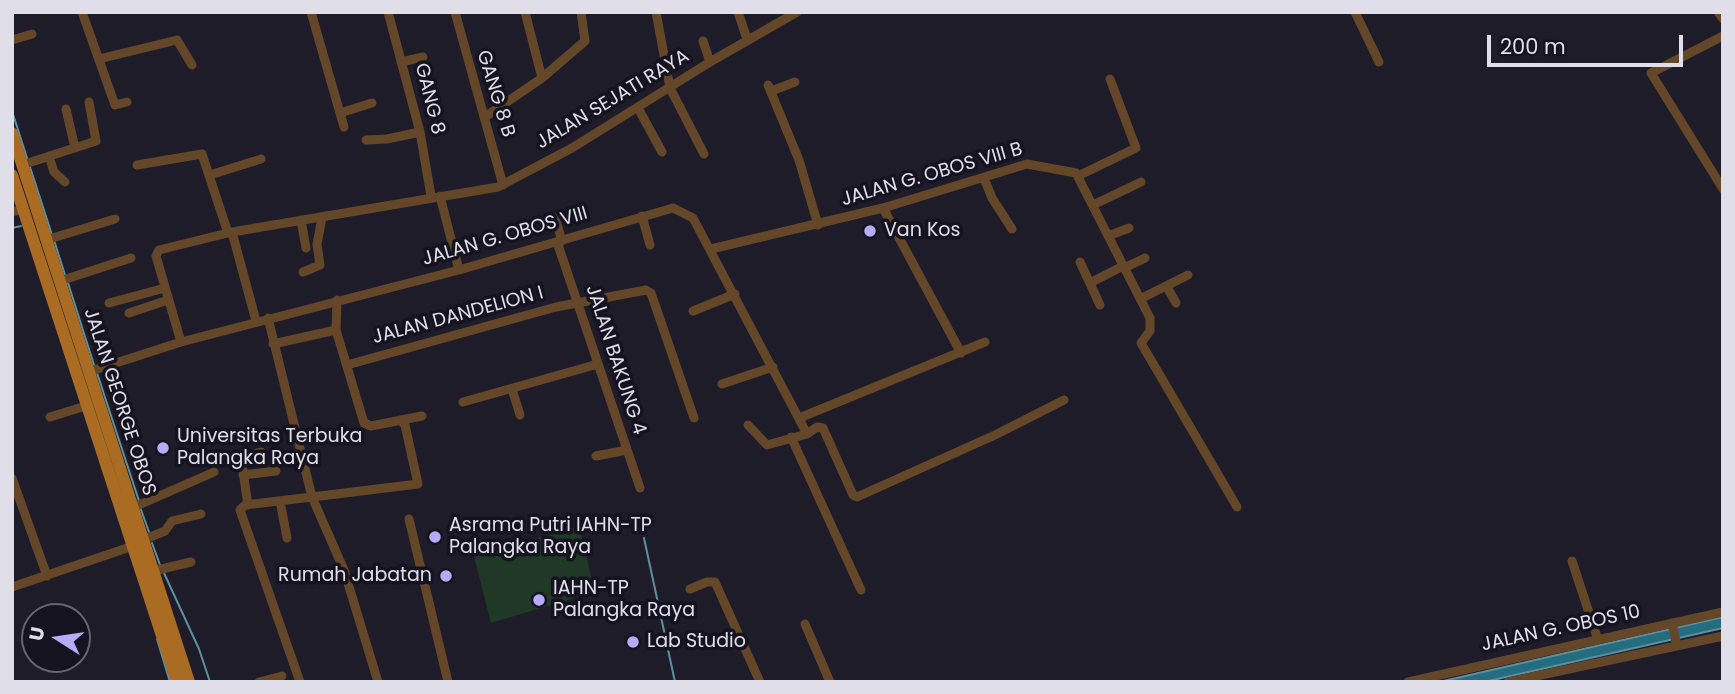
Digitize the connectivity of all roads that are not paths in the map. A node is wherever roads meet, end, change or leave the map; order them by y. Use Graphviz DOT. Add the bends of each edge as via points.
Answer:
graph roads {
  1 [pos="82,12"];
  2 [pos="311,12"];
  3 [pos="388,12"];
  4 [pos="455,12"];
  5 [pos="525,12"];
  6 [pos="581,12"];
  7 [pos="656,12"];
  8 [pos="738,12"];
  9 [pos="797,12"];
  10 [pos="1355,12"];
  11 [pos="1718,12"];
  12 [pos="1723,19"];
  13 [pos="32,34"];
  14 [pos="747,39"];
  15 [pos="12,40"];
  16 [pos="703,41"];
  17 [pos="1721,41"];
  18 [pos="423,57"];
  19 [pos="99,60"];
  20 [pos="401,62"];
  21 [pos="710,62"];
  22 [pos="1379,62"];
  23 [pos="192,65"];
  24 [pos="542,78"];
  25 [pos="1111,79"];
  26 [pos="794,82"];
  27 [pos="670,88"];
  28 [pos="89,102"];
  29 [pos="127,103"];
  30 [pos="372,103"];
  31 [pos="638,108"];
  32 [pos="65,109"];
  33 [pos="340,113"];
  34 [pos="485,117"];
  35 [pos="344,127"];
  36 [pos="420,132"];
  37 [pos="12,133"];
  38 [pos="366,140"];
  39 [pos="75,148"];
  40 [pos="662,152"];
  41 [pos="704,155"];
  42 [pos="49,156"];
  43 [pos="261,159"];
  44 [pos="22,165"];
  45 [pos="137,165"];
  46 [pos="210,175"];
  47 [pos="1080,175"];
  48 [pos="12,176"];
  49 [pos="984,178"];
  50 [pos="65,182"];
  51 [pos="1141,183"];
  52 [pos="503,185"];
  53 [pos="1723,189"];
  54 [pos="436,196"];
  55 [pos="1093,205"];
  56 [pos="883,208"];
  57 [pos="17,211"];
  58 [pos="642,216"];
  59 [pos="322,218"];
  60 [pos="555,218"];
  61 [pos="115,219"];
  62 [pos="301,220"];
  63 [pos="818,225"];
  64 [pos="1129,228"];
  65 [pos="1012,229"];
  66 [pos="230,232"];
  67 [pos="1108,236"];
  68 [pos="46,240"];
  69 [pos="560,242"];
  70 [pos="650,245"];
  71 [pos="306,247"];
  72 [pos="711,249"];
  73 [pos="131,258"];
  74 [pos="1145,258"];
  75 [pos="1080,262"];
  76 [pos="1124,267"];
  77 [pos="459,270"];
  78 [pos="303,272"];
  79 [pos="1188,275"];
  80 [pos="60,281"];
  81 [pos="1090,283"];
  82 [pos="1167,287"];
  83 [pos="165,288"];
  84 [pos="735,295"];
  85 [pos="337,299"];
  86 [pos="1140,299"];
  87 [pos="168,300"];
  88 [pos="109,303"];
  89 [pos="1176,303"];
  90 [pos="579,305"];
  91 [pos="1100,305"];
  92 [pos="693,311"];
  93 [pos="129,313"];
  94 [pos="268,318"];
  95 [pos="256,321"];
  96 [pos="336,330"];
  97 [pos="181,342"];
  98 [pos="985,342"];
  99 [pos="273,344"];
  100 [pos="961,353"];
  101 [pos="598,364"];
  102 [pos="347,365"];
  103 [pos="773,368"];
  104 [pos="89,372"];
  105 [pos="722,384"];
  106 [pos="510,390"];
  107 [pos="1064,400"];
  108 [pos="463,402"];
  109 [pos="89,405"];
  110 [pos="520,415"];
  111 [pos="422,416"];
  112 [pos="50,417"];
  113 [pos="694,418"];
  114 [pos="401,420"];
  115 [pos="800,421"];
  116 [pos="748,425"];
  117 [pos="807,434"];
  118 [pos="792,437"];
  119 [pos="627,450"];
  120 [pos="261,452"];
  121 [pos="596,456"];
  122 [pos="112,461"];
  123 [pos="276,471"];
  124 [pos="214,472"];
  125 [pos="243,475"];
  126 [pos="12,479"];
  127 [pos="640,488"];
  128 [pos="312,497"];
  129 [pos="280,501"];
  130 [pos="248,505"];
  131 [pos="1237,507"];
  132 [pos="132,508"];
  133 [pos="201,514"];
  134 [pos="409,519"];
  135 [pos="287,538"];
  136 [pos="138,543"];
  137 [pos="1572,561"];
  138 [pos="191,562"];
  139 [pos="153,571"];
  140 [pos="47,576"];
  141 [pos="12,587"];
  142 [pos="690,589"];
  143 [pos="861,590"];
  144 [pos="1723,612"];
  145 [pos="805,624"];
  146 [pos="1672,625"];
  147 [pos="1723,636"];
  148 [pos="1598,640"];
  149 [pos="1676,643"];
  150 [pos="282,676"];
  151 [pos="177,682"];
  152 [pos="189,682"];
  153 [pos="258,682"];
  154 [pos="300,682"];
  155 [pos="378,682"];
  156 [pos="447,682"];
  157 [pos="760,682"];
  158 [pos="830,682"];
  159 [pos="1408,682"];
  160 [pos="1508,682"];
  1 -- 19 [label="street"];
  2 -- 33 [label="street"];
  3 -- 20 [label="street, GANG 8"];
  4 -- 34 [label="street, GANG 8 B"];
  5 -- 24 [label="street"];
  6 -- 24 [label="street" via="585,41"];
  7 -- 27 [label="street"];
  8 -- 14 [label="street"];
  9 -- 14 [label="street, JALAN SEJATI RAYA"];
  10 -- 22 [label="street"];
  11 -- 12 [label="street"];
  13 -- 15 [label="street"];
  14 -- 21 [label="street, JALAN SEJATI RAYA"];
  16 -- 21 [label="street"];
  17 -- 53 [label="street" via="1651,73"];
  18 -- 20 [label="street"];
  19 -- 23 [label="street" via="177,40"];
  19 -- 29 [label="street" via="115,105"];
  20 -- 36 [label="street, GANG 8"];
  21 -- 27 [label="street, JALAN SEJATI RAYA"];
  24 -- 34 [label="street"];
  25 -- 47 [label="street" via="1136,148"];
  26 -- 63 [label="street" via="770,88 799,160"];
  27 -- 31 [label="street, JALAN SEJATI RAYA"];
  27 -- 41 [label="street"];
  28 -- 39 [label="street" via="97,138"];
  30 -- 33 [label="street"];
  31 -- 40 [label="street"];
  31 -- 52 [label="street, JALAN SEJATI RAYA"];
  32 -- 39 [label="street"];
  33 -- 35 [label="street"];
  34 -- 52 [label="street, GANG 8 B"];
  36 -- 38 [label="street"];
  36 -- 54 [label="street, GANG 8"];
  37 -- 44 [label="main road, JALAN GEORGE OBOS"];
  39 -- 42 [label="street"];
  42 -- 44 [label="street"];
  42 -- 50 [label="street" via="54,172"];
  43 -- 46 [label="street"];
  44 -- 68 [label="main road, JALAN GEORGE OBOS"];
  45 -- 46 [label="street" via="199,153"];
  46 -- 66 [label="street"];
  47 -- 49 [label="street, JALAN G. OBOS VIII B" via="1035,163"];
  47 -- 55 [label="street"];
  48 -- 57 [label="main road, JALAN GEORGE OBOS"];
  49 -- 56 [label="street, JALAN G. OBOS VIII B"];
  49 -- 65 [label="street"];
  51 -- 55 [label="street"];
  52 -- 54 [label="street, JALAN SEJATI RAYA"];
  54 -- 59 [label="street, JALAN SEJATI RAYA"];
  54 -- 77 [label="street, GANG 8"];
  55 -- 67 [label="street"];
  56 -- 63 [label="street, JALAN G. OBOS VIII B"];
  56 -- 100 [label="street"];
  57 -- 109 [label="main road, JALAN GEORGE OBOS"];
  58 -- 69 [label="street, JALAN G. OBOS VIII"];
  58 -- 70 [label="street"];
  58 -- 72 [label="street, JALAN G. OBOS VIII" via="668,209 686,213"];
  59 -- 62 [label="street, JALAN SEJATI RAYA"];
  59 -- 78 [label="street" via="317,244 320,265"];
  60 -- 69 [label="street, JALAN BAKUNG 4"];
  61 -- 68 [label="street"];
  62 -- 66 [label="street, JALAN SEJATI RAYA"];
  62 -- 71 [label="street"];
  63 -- 72 [label="street, JALAN G. OBOS VIII B"];
  64 -- 67 [label="street"];
  66 -- 83 [label="street, JALAN SEJATI RAYA" via="157,251"];
  66 -- 95 [label="street"];
  67 -- 76 [label="street"];
  68 -- 80 [label="main road, JALAN GEORGE OBOS"];
  69 -- 77 [label="street, JALAN G. OBOS VIII"];
  69 -- 90 [label="street, JALAN BAKUNG 4"];
  72 -- 84 [label="street, JALAN G. OBOS VIII"];
  73 -- 80 [label="street"];
  74 -- 76 [label="street"];
  75 -- 81 [label="street"];
  76 -- 81 [label="street"];
  76 -- 86 [label="street"];
  77 -- 85 [label="street, JALAN G. OBOS VIII"];
  79 -- 82 [label="street"];
  80 -- 104 [label="main road, JALAN GEORGE OBOS"];
  81 -- 91 [label="street"];
  82 -- 86 [label="street"];
  82 -- 89 [label="street"];
  83 -- 87 [label="street"];
  83 -- 88 [label="street"];
  84 -- 92 [label="street"];
  84 -- 103 [label="street, JALAN G. OBOS VIII"];
  85 -- 94 [label="street, JALAN G. OBOS VIII"];
  85 -- 96 [label="street"];
  86 -- 131 [label="street" via="1150,323 1141,343"];
  87 -- 93 [label="street"];
  87 -- 97 [label="street"];
  90 -- 101 [label="street, JALAN BAKUNG 4"];
  90 -- 102 [label="street, JALAN DANDELION I" via="556,307"];
  90 -- 113 [label="street, JALAN DANDELION I" via="650,292"];
  94 -- 95 [label="street, JALAN G. OBOS VIII"];
  94 -- 99 [label="street"];
  95 -- 97 [label="street, JALAN G. OBOS VIII"];
  96 -- 99 [label="street"];
  96 -- 102 [label="street"];
  97 -- 104 [label="street, JALAN G. OBOS VIII"];
  98 -- 100 [label="street"];
  99 -- 128 [label="street"];
  100 -- 115 [label="street"];
  101 -- 106 [label="street"];
  101 -- 119 [label="street, JALAN BAKUNG 4"];
  102 -- 114 [label="street" via="364,423 371,426"];
  103 -- 105 [label="street"];
  103 -- 115 [label="street, JALAN G. OBOS VIII"];
  104 -- 122 [label="main road, JALAN GEORGE OBOS"];
  106 -- 108 [label="street"];
  106 -- 110 [label="street"];
  107 -- 117 [label="street" via="858,498 825,430 817,427"];
  109 -- 112 [label="street"];
  109 -- 122 [label="main road, JALAN GEORGE OBOS"];
  111 -- 114 [label="street"];
  114 -- 128 [label="street" via="418,484"];
  115 -- 117 [label="street, JALAN G. OBOS VIII"];
  116 -- 118 [label="street" via="763,444"];
  117 -- 118 [label="street"];
  118 -- 143 [label="street"];
  119 -- 121 [label="street"];
  119 -- 127 [label="street, JALAN BAKUNG 4"];
  120 -- 125 [label="street" via="241,458"];
  122 -- 132 [label="main road, JALAN GEORGE OBOS"];
  122 -- 136 [label="main road, JALAN GEORGE OBOS"];
  123 -- 125 [label="street"];
  124 -- 132 [label="street"];
  125 -- 130 [label="street"];
  126 -- 140 [label="street"];
  128 -- 129 [label="street"];
  128 -- 155 [label="street" via="344,570"];
  129 -- 130 [label="street"];
  129 -- 135 [label="street"];
  130 -- 154 [label="street" via="240,510 243,523"];
  132 -- 136 [label="main road, JALAN GEORGE OBOS"];
  133 -- 136 [label="street" via="172,522 165,531"];
  134 -- 156 [label="street"];
  136 -- 139 [label="main road, JALAN GEORGE OBOS"];
  136 -- 140 [label="street"];
  136 -- 151 [label="main road, JALAN GEORGE OBOS"];
  137 -- 148 [label="street"];
  138 -- 139 [label="street"];
  139 -- 152 [label="main road, JALAN GEORGE OBOS"];
  140 -- 141 [label="street"];
  142 -- 157 [label="street" via="715,582"];
  144 -- 146 [label="street, JALAN G. OBOS 10"];
  145 -- 158 [label="street"];
  146 -- 148 [label="street, JALAN G. OBOS 10"];
  146 -- 149 [label="street"];
  147 -- 149 [label="street"];
  148 -- 159 [label="street, JALAN G. OBOS 10"];
  149 -- 160 [label="street"];
  150 -- 153 [label="street"];
}
